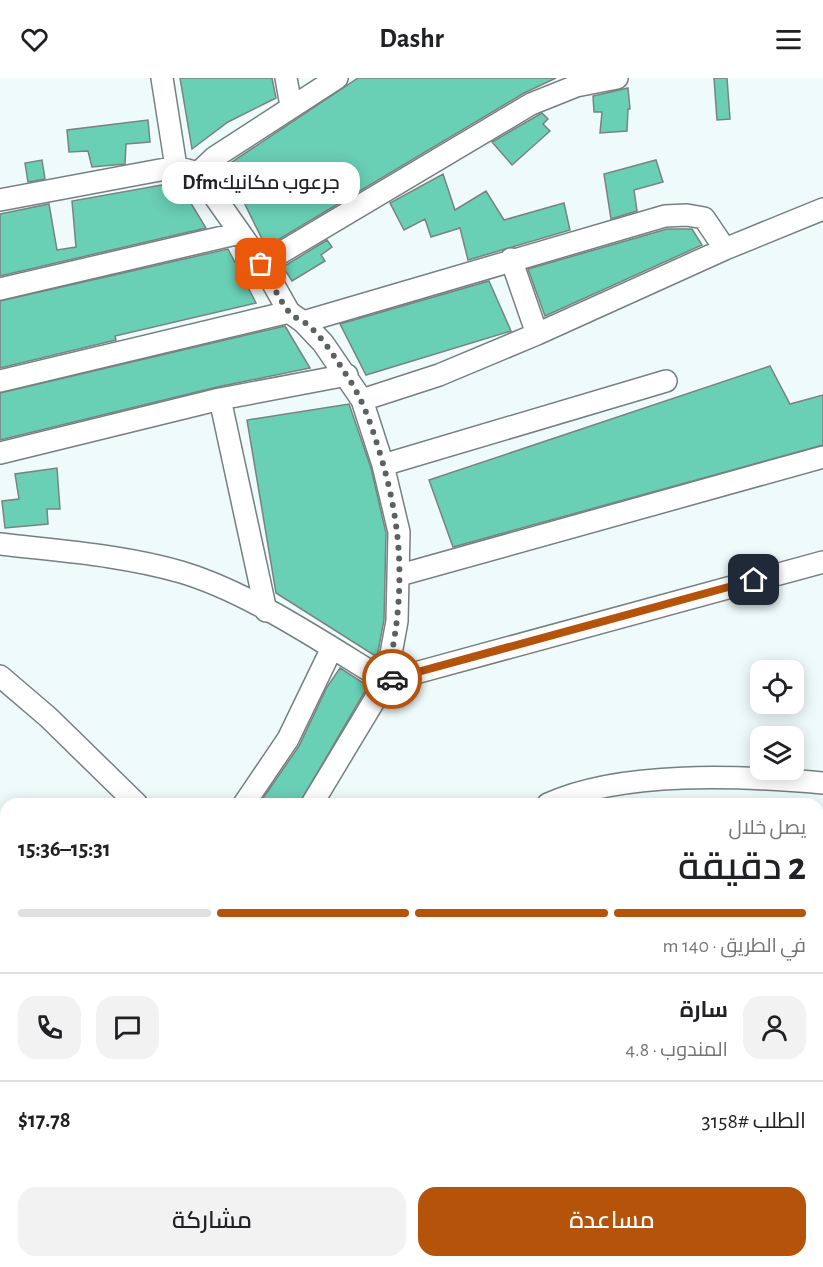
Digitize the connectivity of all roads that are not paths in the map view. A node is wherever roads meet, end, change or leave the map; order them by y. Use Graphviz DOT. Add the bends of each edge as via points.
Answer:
graph roads {
  1 [pos="162,78"];
  2 [pos="286,78"];
  3 [pos="337,78"];
  4 [pos="617,78"];
  5 [pos="576,82"];
  6 [pos="291,106"];
  7 [pos="176,167"];
  8 [pos="198,172"];
  9 [pos="0,200"];
  10 [pos="823,209"];
  11 [pos="240,233"];
  12 [pos="725,249"];
  13 [pos="511,259"];
  14 [pos="261,264"];
  15 [pos="0,289"];
  16 [pos="296,317"];
  17 [pos="537,334"];
  18 [pos="347,375"];
  19 [pos="0,381"];
  20 [pos="666,381"];
  21 [pos="220,399"];
  22 [pos="362,400"];
  23 [pos="0,453"];
  24 [pos="823,457"];
  25 [pos="383,465"];
  26 [pos="0,544"];
  27 [pos="823,562"];
  28 [pos="400,575"];
  29 [pos="266,611"];
  30 [pos="332,648"];
  31 [pos="0,676"];
  32 [pos="386,681"];
  33 [pos="823,783"];
  34 [pos="131,798"];
  35 [pos="248,798"];
  36 [pos="316,798"];
  37 [pos="566,798"];
  1 -- 7 [label="street"];
  2 -- 6 [label="street"];
  3 -- 6 [label="street"];
  4 -- 5 [label="street"];
  5 -- 14 [label="street" via="512,114"];
  6 -- 8 [label="street"];
  7 -- 8 [label="street"];
  7 -- 9 [label="street"];
  8 -- 11 [label="street"];
  10 -- 12 [label="street"];
  11 -- 14 [label="street"];
  11 -- 15 [label="street"];
  12 -- 13 [label="street" via="704,218 665,216"];
  12 -- 17 [label="street"];
  13 -- 16 [label="street"];
  13 -- 17 [label="street"];
  14 -- 16 [label="street"];
  16 -- 18 [label="street"];
  16 -- 19 [label="street"];
  17 -- 22 [label="street" via="439,375"];
  18 -- 21 [label="street"];
  18 -- 22 [label="street"];
  20 -- 25 [label="street"];
  21 -- 23 [label="street"];
  21 -- 29 [label="street"];
  22 -- 25 [label="street"];
  24 -- 28 [label="street"];
  25 -- 28 [label="street" via="399,532"];
  26 -- 29 [label="street" via="132,560 183,572"];
  27 -- 32 [label="street"];
  28 -- 32 [label="street" via="397,621"];
  29 -- 30 [label="street"];
  30 -- 32 [label="street"];
  30 -- 35 [label="street" via="288,739"];
  31 -- 34 [label="street"];
  32 -- 36 [label="street"];
  33 -- 37 [label="street" via="713,779 642,782 597,788"];
}
